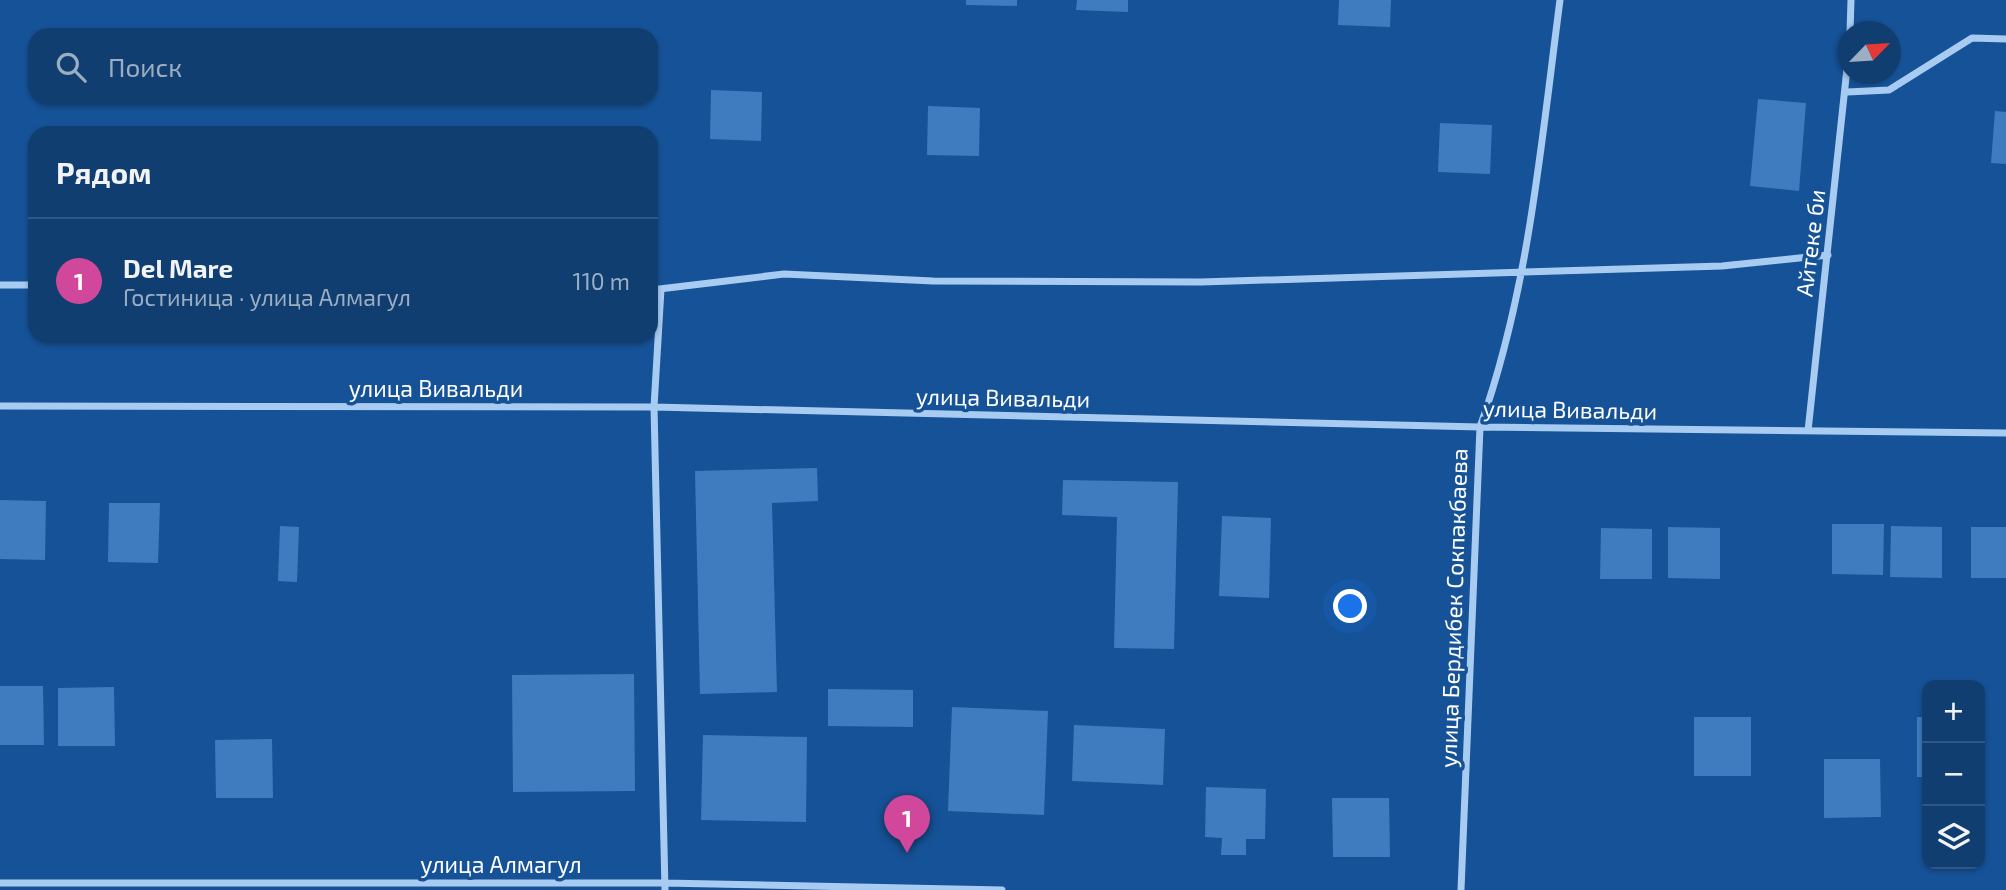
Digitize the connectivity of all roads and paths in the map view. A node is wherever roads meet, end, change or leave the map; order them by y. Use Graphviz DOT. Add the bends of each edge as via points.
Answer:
graph roads {
  1 [pos="1560,0"];
  2 [pos="1851,0"];
  3 [pos="1850,21"];
  4 [pos="2006,39"];
  5 [pos="1847,84"];
  6 [pos="1847,92"];
  7 [pos="1828,255"];
  8 [pos="1524,271"];
  9 [pos="0,285"];
  10 [pos="28,285"];
  11 [pos="658,289"];
  12 [pos="661,289"];
  13 [pos="658,340"];
  14 [pos="658,343"];
  15 [pos="0,406"];
  16 [pos="654,407"];
  17 [pos="1480,427"];
  18 [pos="1808,431"];
  19 [pos="2006,433"];
  20 [pos="0,883"];
  21 [pos="665,886"];
  22 [pos="1002,890"];
  23 [pos="1461,890"];
  1 -- 8 [label="street, улица Бердибек Сокпакбаева"];
  2 -- 3 [label="street"];
  4 -- 6 [label="street" via="1972,38 1889,90"];
  5 -- 6 [label="street, Айтеке би"];
  6 -- 7 [label="street, Айтеке би"];
  7 -- 8 [label="street" via="1722,266"];
  7 -- 18 [label="street, Айтеке би"];
  8 -- 12 [label="street" via="1201,282 933,281 784,274"];
  8 -- 17 [label="street, улица Бердибек Сокпакбаева" via="1501,370"];
  9 -- 10 [label="street"];
  11 -- 12 [label="street"];
  12 -- 13 [label="street"];
  14 -- 16 [label="street"];
  15 -- 16 [label="street, улица Вивальди"];
  16 -- 17 [label="street, улица Вивальди"];
  16 -- 21 [label="street"];
  17 -- 18 [label="street, улица Вивальди"];
  17 -- 23 [label="street, улица Бердибек Сокпакбаева"];
  18 -- 19 [label="street, улица Вивальди"];
  20 -- 21 [label="street, улица Алмагул"];
  21 -- 22 [label="street, улица Алмагул"];
}
